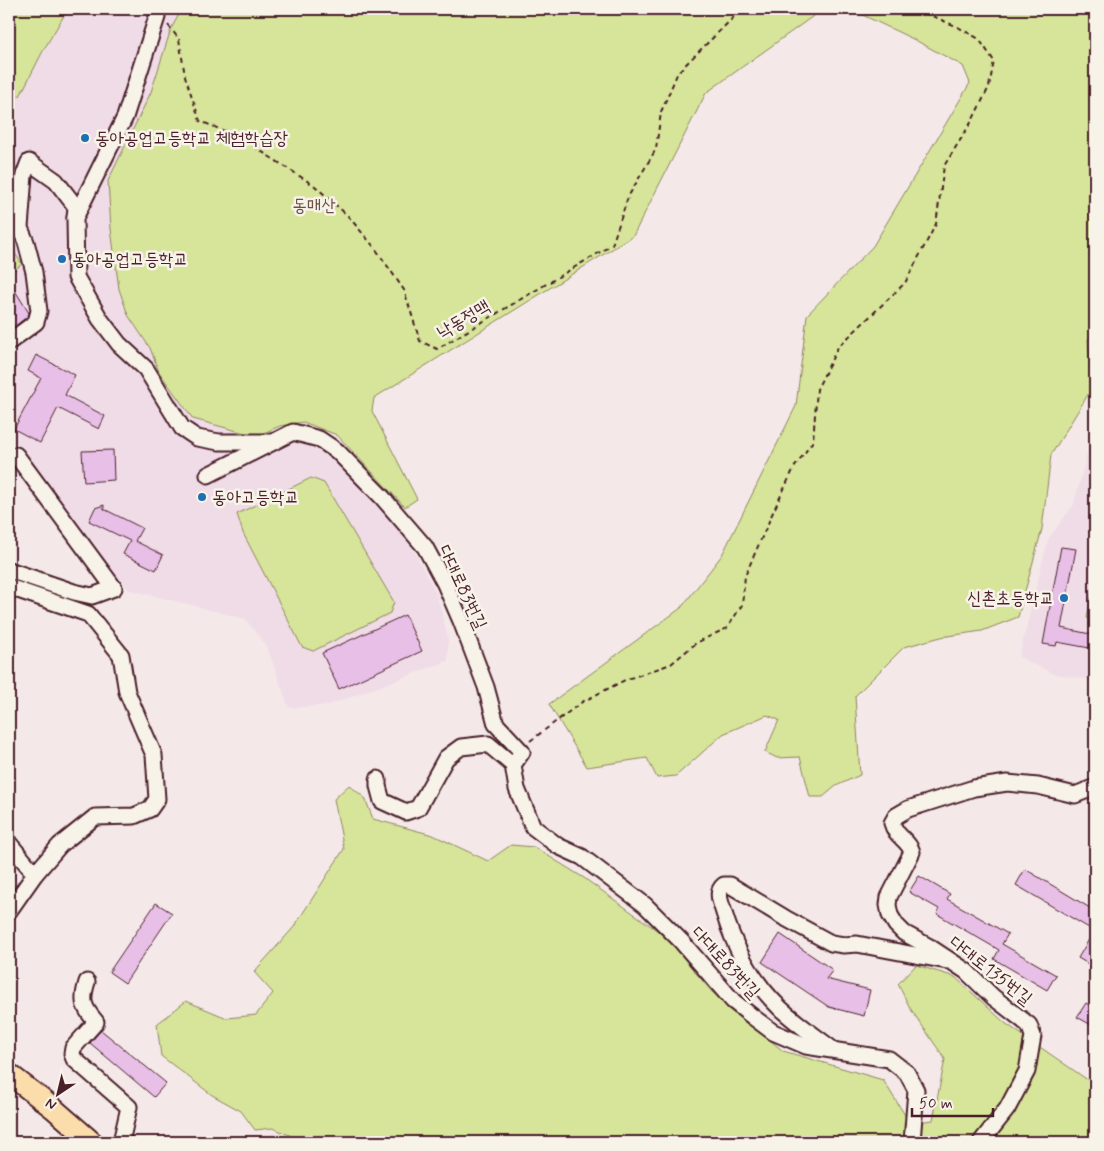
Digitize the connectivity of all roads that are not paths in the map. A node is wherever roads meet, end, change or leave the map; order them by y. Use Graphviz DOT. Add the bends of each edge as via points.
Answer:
graph roads {
  1 [pos="162,20"];
  2 [pos="75,218"];
  3 [pos="14,225"];
  4 [pos="9,342"];
  5 [pos="273,442"];
  6 [pos="16,455"];
  7 [pos="208,475"];
  8 [pos="9,570"];
  9 [pos="9,587"];
  10 [pos="513,765"];
  11 [pos="378,778"];
  12 [pos="1095,787"];
  13 [pos="9,843"];
  14 [pos="35,874"];
  15 [pos="9,911"];
  16 [pos="952,962"];
  17 [pos="87,982"];
  18 [pos="833,1050"];
  19 [pos="9,1074"];
  20 [pos="92,1142"];
  21 [pos="121,1142"];
  22 [pos="912,1142"];
  23 [pos="981,1142"];
  1 -- 2 [label="street" via="125,117"];
  2 -- 3 [label="street" via="76,207 56,181 29,162"];
  2 -- 5 [label="street" via="76,277 100,320 119,344 146,369 182,428 197,438 219,442"];
  3 -- 4 [label="street" via="26,242 39,311 36,322"];
  5 -- 7 [label="street, 다대로83번길"];
  5 -- 10 [label="street, 다대로83번길" via="293,432 319,438 337,451 382,497 425,547 461,621 496,724 522,752"];
  6 -- 8 [label="street" via="114,588 92,596"];
  9 -- 14 [label="street" via="88,614 120,655 127,692 154,755 157,799 150,809 134,816 94,816 60,845"];
  10 -- 11 [label="street" via="488,744 462,747 446,758 418,808 406,812 382,801"];
  10 -- 18 [label="street, 다대로83번길" via="518,789 533,827 558,846 582,858 645,905 733,1001 773,1032 806,1046"];
  12 -- 16 [label="street, 다대로135번길" via="1075,795 1007,783 974,788 908,809 896,816 892,823 894,831 912,852 889,898 890,915 904,933"];
  13 -- 14 [label="street"];
  14 -- 15 [label="street"];
  16 -- 18 [label="street" via="857,944 831,943 724,884 718,894 727,924 741,957 758,984 781,1009"];
  16 -- 23 [label="street, 다대로135번길" via="1023,1018 1033,1036 1027,1071 1007,1109"];
  17 -- 21 [label="street" via="82,1001 96,1022 73,1048 72,1054 74,1060 129,1107"];
  18 -- 22 [label="street, 다대로83번길" via="889,1059 908,1073 916,1090"];
  19 -- 20 [label="main road"];
}
